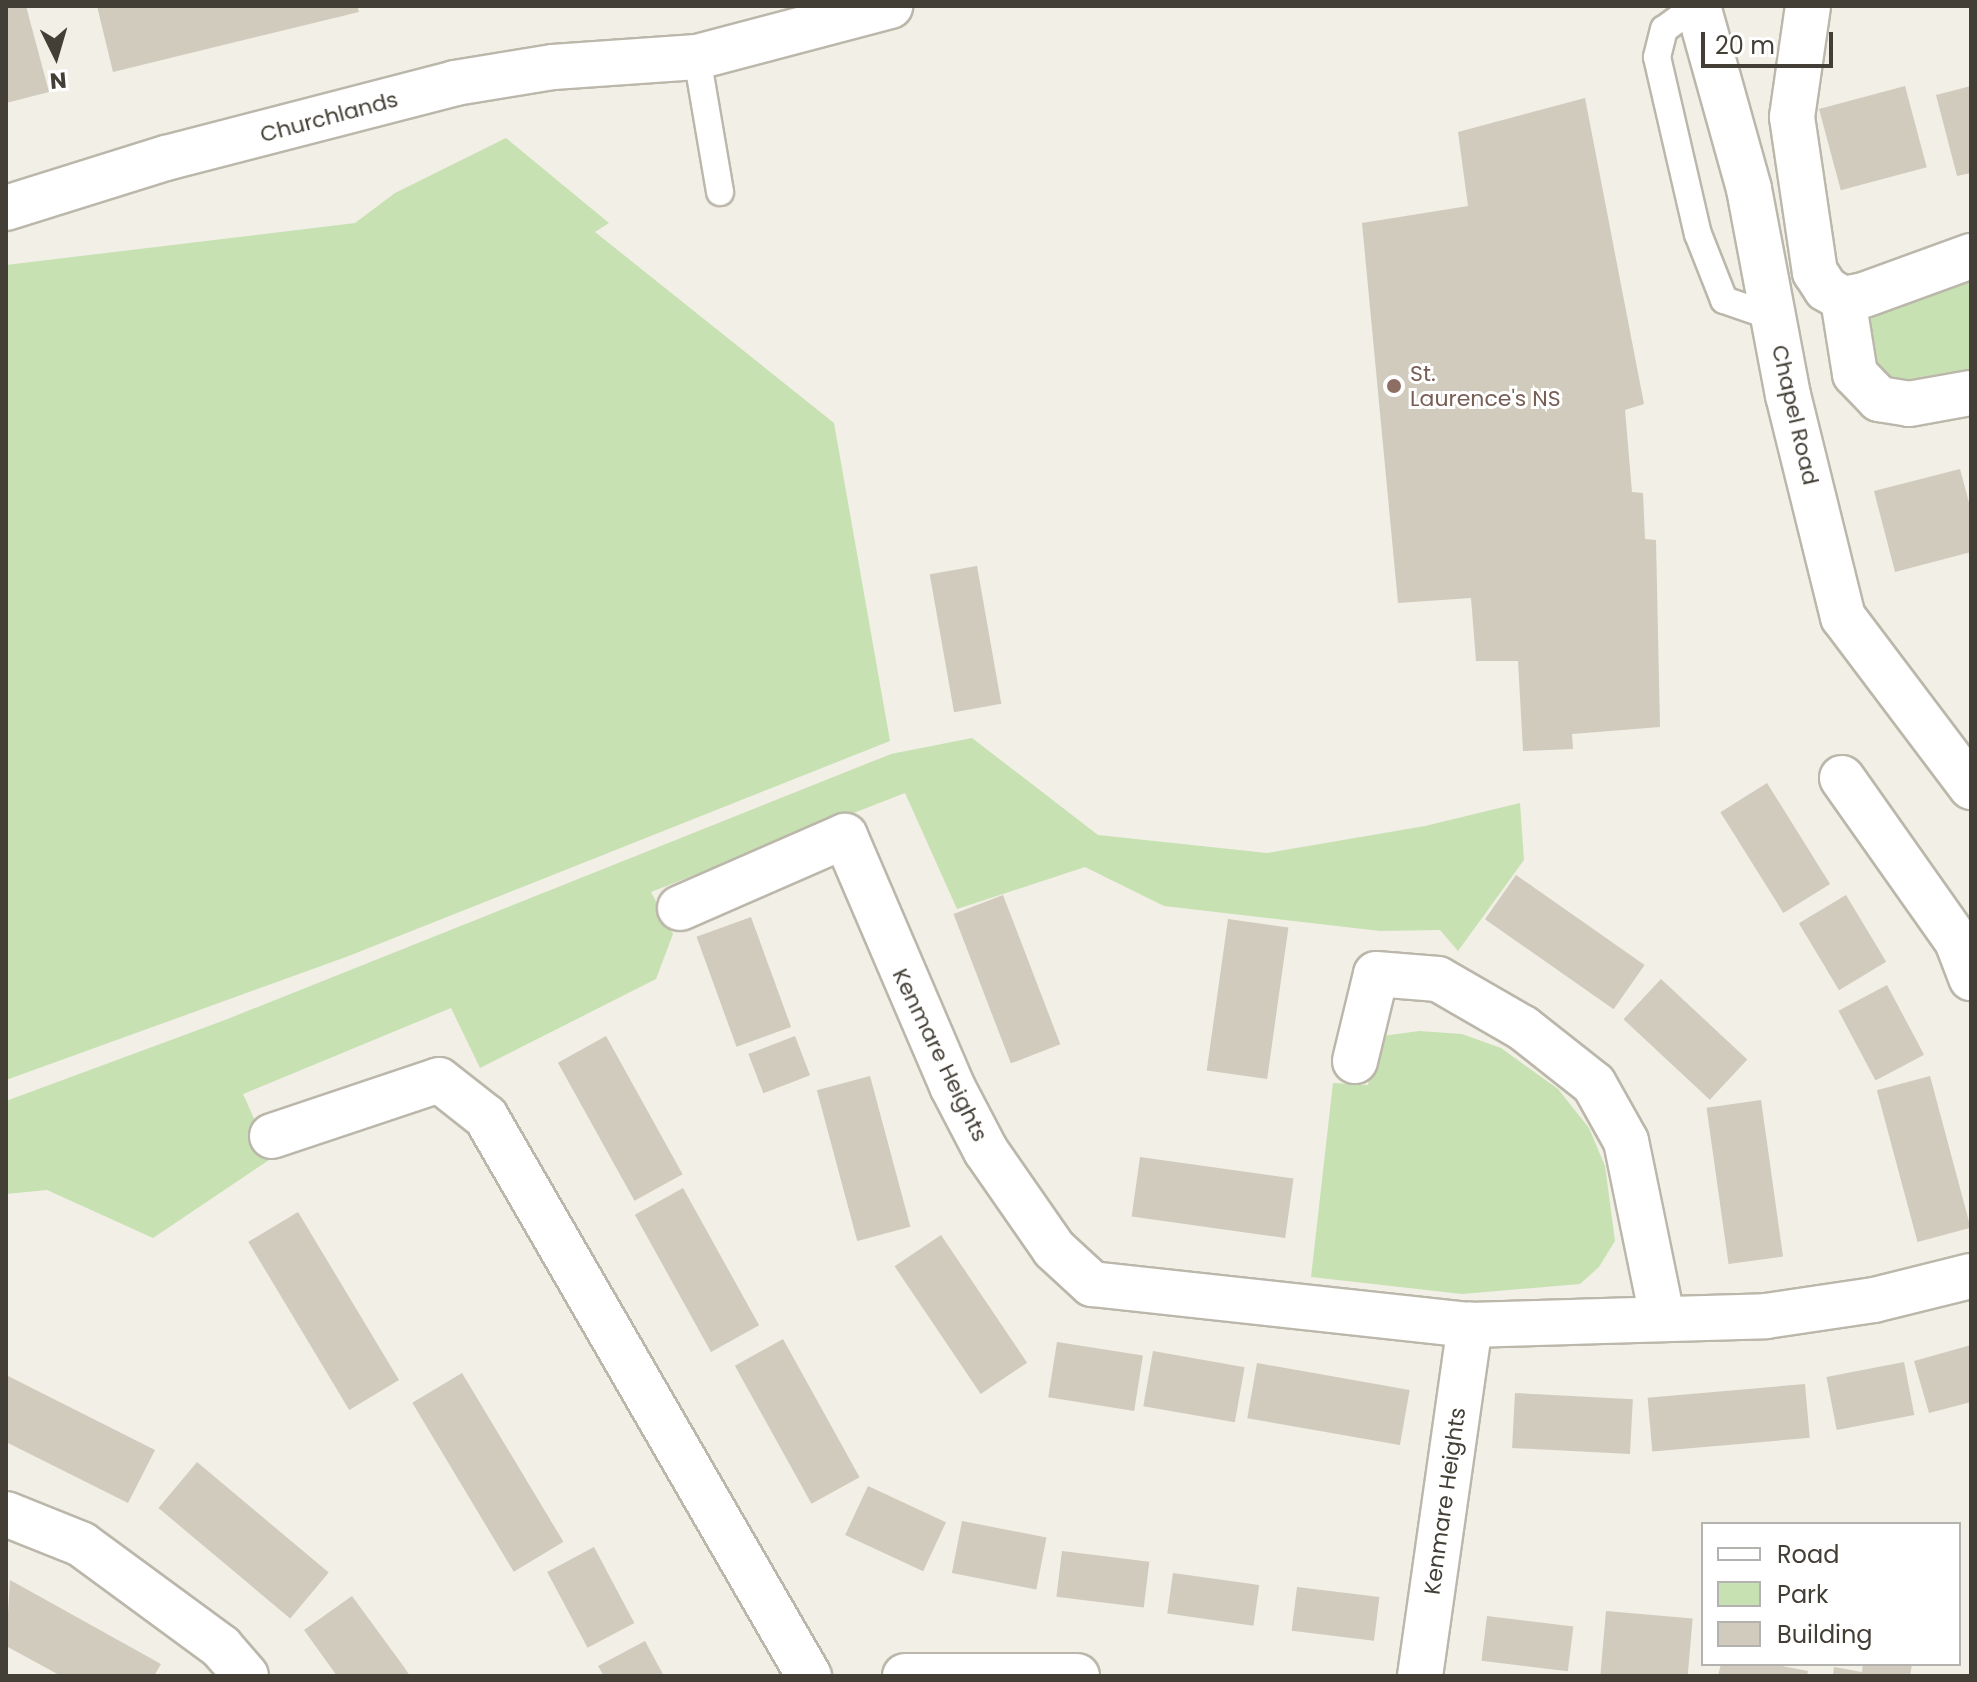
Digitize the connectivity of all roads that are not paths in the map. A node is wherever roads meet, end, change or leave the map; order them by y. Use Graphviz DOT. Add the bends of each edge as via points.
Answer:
graph roads {
  1 [pos="890,6"];
  2 [pos="1697,6"];
  3 [pos="1808,6"];
  4 [pos="678,57"];
  5 [pos="720,192"];
  6 [pos="6,208"];
  7 [pos="1971,256"];
  8 [pos="1843,299"];
  9 [pos="1773,317"];
  10 [pos="1971,393"];
  11 [pos="1842,778"];
  12 [pos="1971,787"];
  13 [pos="680,908"];
  14 [pos="1971,978"];
  15 [pos="1355,1061"];
  16 [pos="272,1136"];
  17 [pos="1971,1276"];
  18 [pos="1662,1316"];
  19 [pos="1470,1325"];
  20 [pos="6,1514"];
  21 [pos="246,1676"];
  22 [pos="809,1676"];
  23 [pos="905,1676"];
  24 [pos="1077,1676"];
  25 [pos="1420,1676"];
  1 -- 4 [label="street, Churchlands"];
  2 -- 9 [label="street, Chapel Road" via="1749,189"];
  2 -- 9 [label="lane" via="1664,29 1657,57 1698,234 1724,300"];
  3 -- 8 [label="street" via="1792,117 1815,272 1826,289"];
  4 -- 5 [label="lane"];
  4 -- 6 [label="street, Churchlands" via="455,83 166,158"];
  7 -- 8 [label="street"];
  8 -- 10 [label="street" via="1855,374 1879,399 1909,404"];
  9 -- 12 [label="street, Chapel Road" via="1843,617"];
  11 -- 14 [label="street" via="1957,941"];
  13 -- 19 [label="street, Kenmare Heights" via="845,836 946,1073 986,1151 1054,1249 1092,1284"];
  15 -- 18 [label="street" via="1376,974 1438,979 1523,1028 1594,1084 1626,1141"];
  16 -- 22 [label="street" via="439,1080 486,1117"];
  17 -- 18 [label="street, Kenmare Heights" via="1874,1300 1766,1316"];
  18 -- 19 [label="street, Kenmare Heights"];
  19 -- 25 [label="street, Kenmare Heights"];
  20 -- 21 [label="street" via="81,1544 221,1647"];
  23 -- 24 [label="street"];
}
